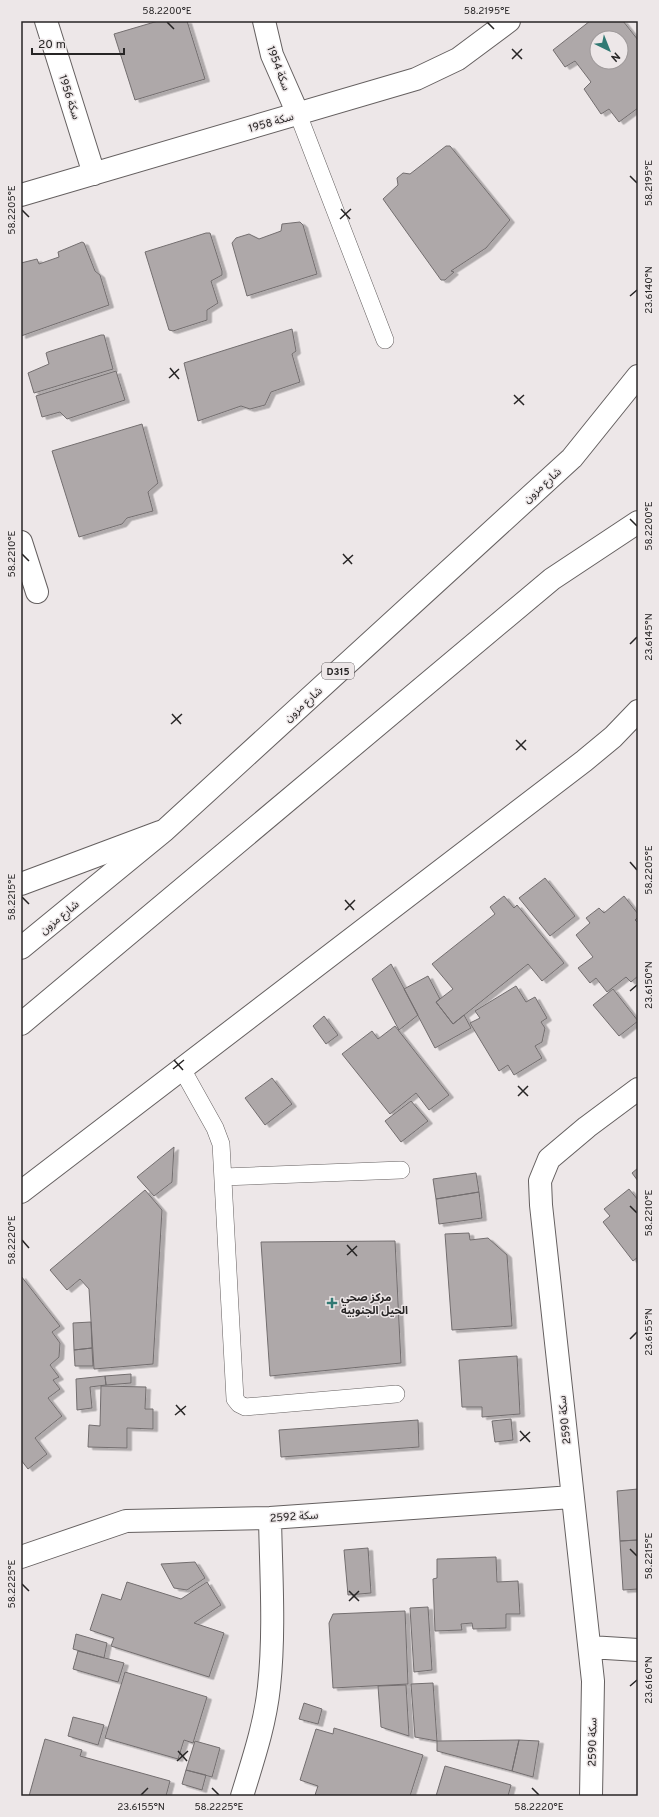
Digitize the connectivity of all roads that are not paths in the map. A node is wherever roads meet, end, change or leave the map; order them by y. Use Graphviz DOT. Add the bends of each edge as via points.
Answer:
graph roads {
  1 [pos="46,21"];
  2 [pos="264,21"];
  3 [pos="509,21"];
  4 [pos="298,114"];
  5 [pos="94,174"];
  6 [pos="21,195"];
  7 [pos="385,340"];
  8 [pos="638,376"];
  9 [pos="638,522"];
  10 [pos="21,542"];
  11 [pos="37,592"];
  12 [pos="638,711"];
  13 [pos="165,830"];
  14 [pos="21,884"];
  15 [pos="21,948"];
  16 [pos="21,1024"];
  17 [pos="182,1069"];
  18 [pos="638,1089"];
  19 [pos="401,1170"];
  20 [pos="223,1176"];
  21 [pos="21,1192"];
  22 [pos="396,1394"];
  23 [pos="572,1497"];
  24 [pos="270,1518"];
  25 [pos="21,1556"];
  26 [pos="590,1647"];
  27 [pos="638,1650"];
  28 [pos="242,1796"];
  29 [pos="591,1796"];
  1 -- 5 [label="street, سكة 1956"];
  2 -- 4 [label="street, سكة 1954" via="272,55"];
  3 -- 4 [label="street, سكة 1958" via="458,58 416,79"];
  4 -- 5 [label="street, سكة 1958"];
  4 -- 7 [label="lane"];
  5 -- 6 [label="street, سكة 1958"];
  8 -- 13 [label="street, شارع مزون / D315" via="572,458"];
  9 -- 16 [label="street" via="552,579"];
  10 -- 11 [label="street"];
  12 -- 17 [label="street" via="613,737 584,761"];
  13 -- 14 [label="street"];
  13 -- 15 [label="street, شارع مزون / D315"];
  17 -- 20 [label="lane" via="218,1136"];
  17 -- 21 [label="street"];
  18 -- 23 [label="street, سكة 2590" via="549,1159 540,1181"];
  19 -- 20 [label="lane"];
  20 -- 22 [label="lane" via="234,1392 239,1404 245,1407"];
  23 -- 24 [label="street, سكة 2592"];
  23 -- 26 [label="street, سكة 2590"];
  24 -- 25 [label="street, سكة 2592" via="126,1521"];
  24 -- 28 [label="street" via="272,1642 269,1688 260,1736"];
  26 -- 27 [label="street"];
  26 -- 29 [label="street, سكة 2590" via="593,1681"];
}
